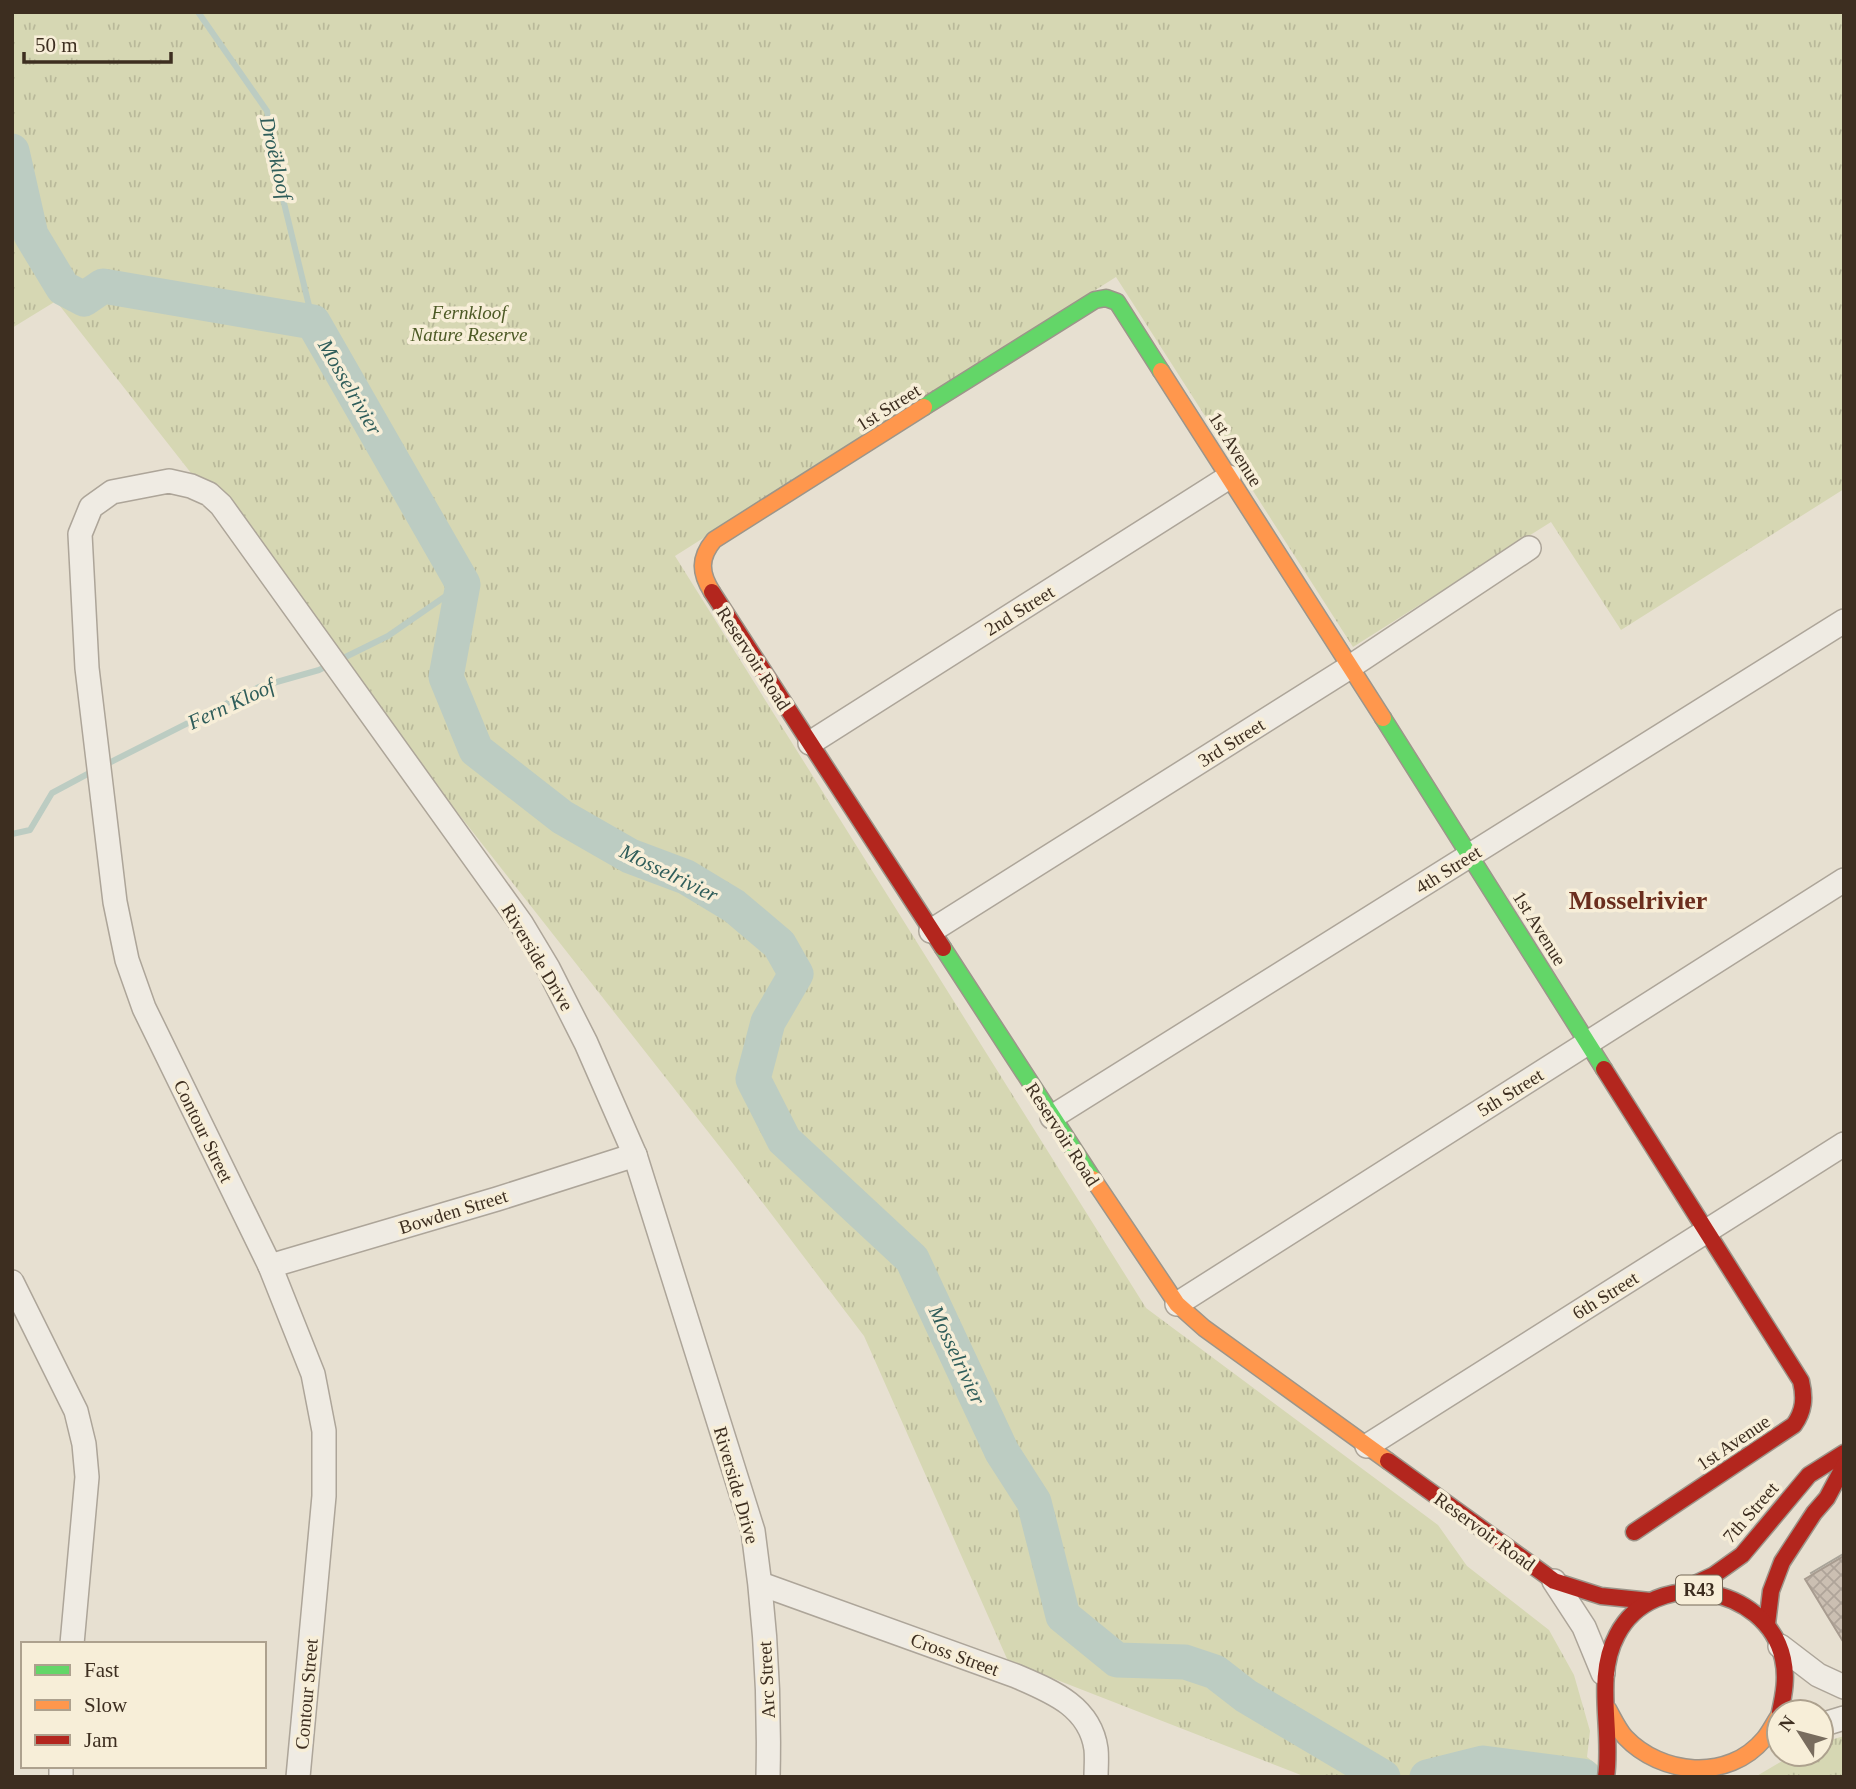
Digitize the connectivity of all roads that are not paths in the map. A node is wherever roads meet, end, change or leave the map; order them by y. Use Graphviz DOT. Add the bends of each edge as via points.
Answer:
graph roads {
  1 [pos="1111,298"];
  2 [pos="1229,477"];
  3 [pos="112,492"];
  4 [pos="1529,548"];
  5 [pos="701,566"];
  6 [pos="1844,621"];
  7 [pos="1350,667"];
  8 [pos="810,743"];
  9 [pos="1469,855"];
  10 [pos="1844,880"];
  11 [pos="931,931"];
  12 [pos="1587,1044"];
  13 [pos="1052,1118"];
  14 [pos="1844,1144"];
  15 [pos="635,1154"];
  16 [pos="1705,1231"];
  17 [pos="270,1266"];
  18 [pos="12,1282"];
  19 [pos="1177,1304"];
  20 [pos="1367,1446"];
  21 [pos="1844,1453"];
  22 [pos="1844,1466"];
  23 [pos="1634,1532"];
  24 [pos="1554,1581"];
  25 [pos="761,1584"];
  26 [pos="1681,1591"];
  27 [pos="1650,1601"];
  28 [pos="1766,1624"];
  29 [pos="72,1642"];
  30 [pos="1780,1646"];
  31 [pos="1604,1676"];
  32 [pos="1844,1687"];
  33 [pos="1784,1698"];
  34 [pos="1607,1704"];
  35 [pos="1765,1739"];
  36 [pos="1765,1745"];
  37 [pos="1756,1749"];
  38 [pos="1712,1773"];
  39 [pos="298,1777"];
  40 [pos="768,1777"];
  41 [pos="1096,1777"];
  42 [pos="1606,1777"];
  1 -- 2 [label="street, 1st Avenue"];
  1 -- 5 [label="street, 1st Street" via="1095,300 714,540"];
  2 -- 7 [label="street, 1st Avenue"];
  2 -- 8 [label="street, 2nd Street"];
  3 -- 15 [label="street, Riverside Drive" via="169,481 209,494 221,505 521,923 586,1043"];
  3 -- 17 [label="street, Contour Street" via="91,507 80,534 87,668 115,902 144,1008"];
  4 -- 7 [label="street, 3rd Street"];
  5 -- 8 [label="street, Reservoir Road" via="704,580"];
  6 -- 9 [label="street, 4th Street"];
  7 -- 9 [label="street, 1st Avenue"];
  7 -- 11 [label="street, 3rd Street"];
  8 -- 11 [label="street, Reservoir Road"];
  9 -- 12 [label="street, 1st Avenue"];
  9 -- 13 [label="street, 4th Street"];
  10 -- 12 [label="street, 5th Street"];
  11 -- 13 [label="street, Reservoir Road"];
  12 -- 16 [label="street, 1st Avenue"];
  12 -- 19 [label="street, 5th Street"];
  13 -- 19 [label="street, Reservoir Road"];
  14 -- 16 [label="street, 6th Street"];
  15 -- 17 [label="street, Bowden Street"];
  15 -- 25 [label="street, Riverside Drive" via="753,1531"];
  16 -- 20 [label="street, 6th Street"];
  16 -- 23 [label="street, 1st Avenue" via="1801,1381 1805,1402 1788,1430"];
  17 -- 39 [label="street, Contour Street" via="313,1374 324,1431 324,1496"];
  18 -- 29 [label="street" via="76,1410 84,1444 86,1477"];
  19 -- 20 [label="street, Reservoir Road"];
  20 -- 24 [label="street, Reservoir Road"];
  21 -- 26 [label="street, 7th Street / R43" via="1809,1475 1742,1555"];
  22 -- 28 [label="street" via="1782,1562"];
  24 -- 27 [label="street, Reservoir Road" via="1601,1596"];
  24 -- 31 [label="street, Reservoir Road" via="1584,1627"];
  25 -- 40 [label="street, Arc Street"];
  25 -- 41 [label="street, Cross Street" via="1057,1693 1074,1706 1087,1725 1096,1748"];
  26 -- 27 [label="street, R43"];
  26 -- 28 [label="street, R43" via="1720,1593 1753,1610"];
  27 -- 31 [label="street, R43" via="1618,1633"];
  28 -- 30 [label="street, R43"];
  30 -- 32 [label="street" via="1818,1675"];
  30 -- 33 [label="street, R43" via="1787,1683"];
  31 -- 34 [label="street, R43"];
  34 -- 38 [label="street, R43" via="1625,1741 1649,1759 1677,1770"];
  34 -- 42 [label="street, R43" via="1610,1745"];
  35 -- 37 [label="street, R43"];
  36 -- 37 [label="street"];
  37 -- 38 [label="street, R43"];
}
